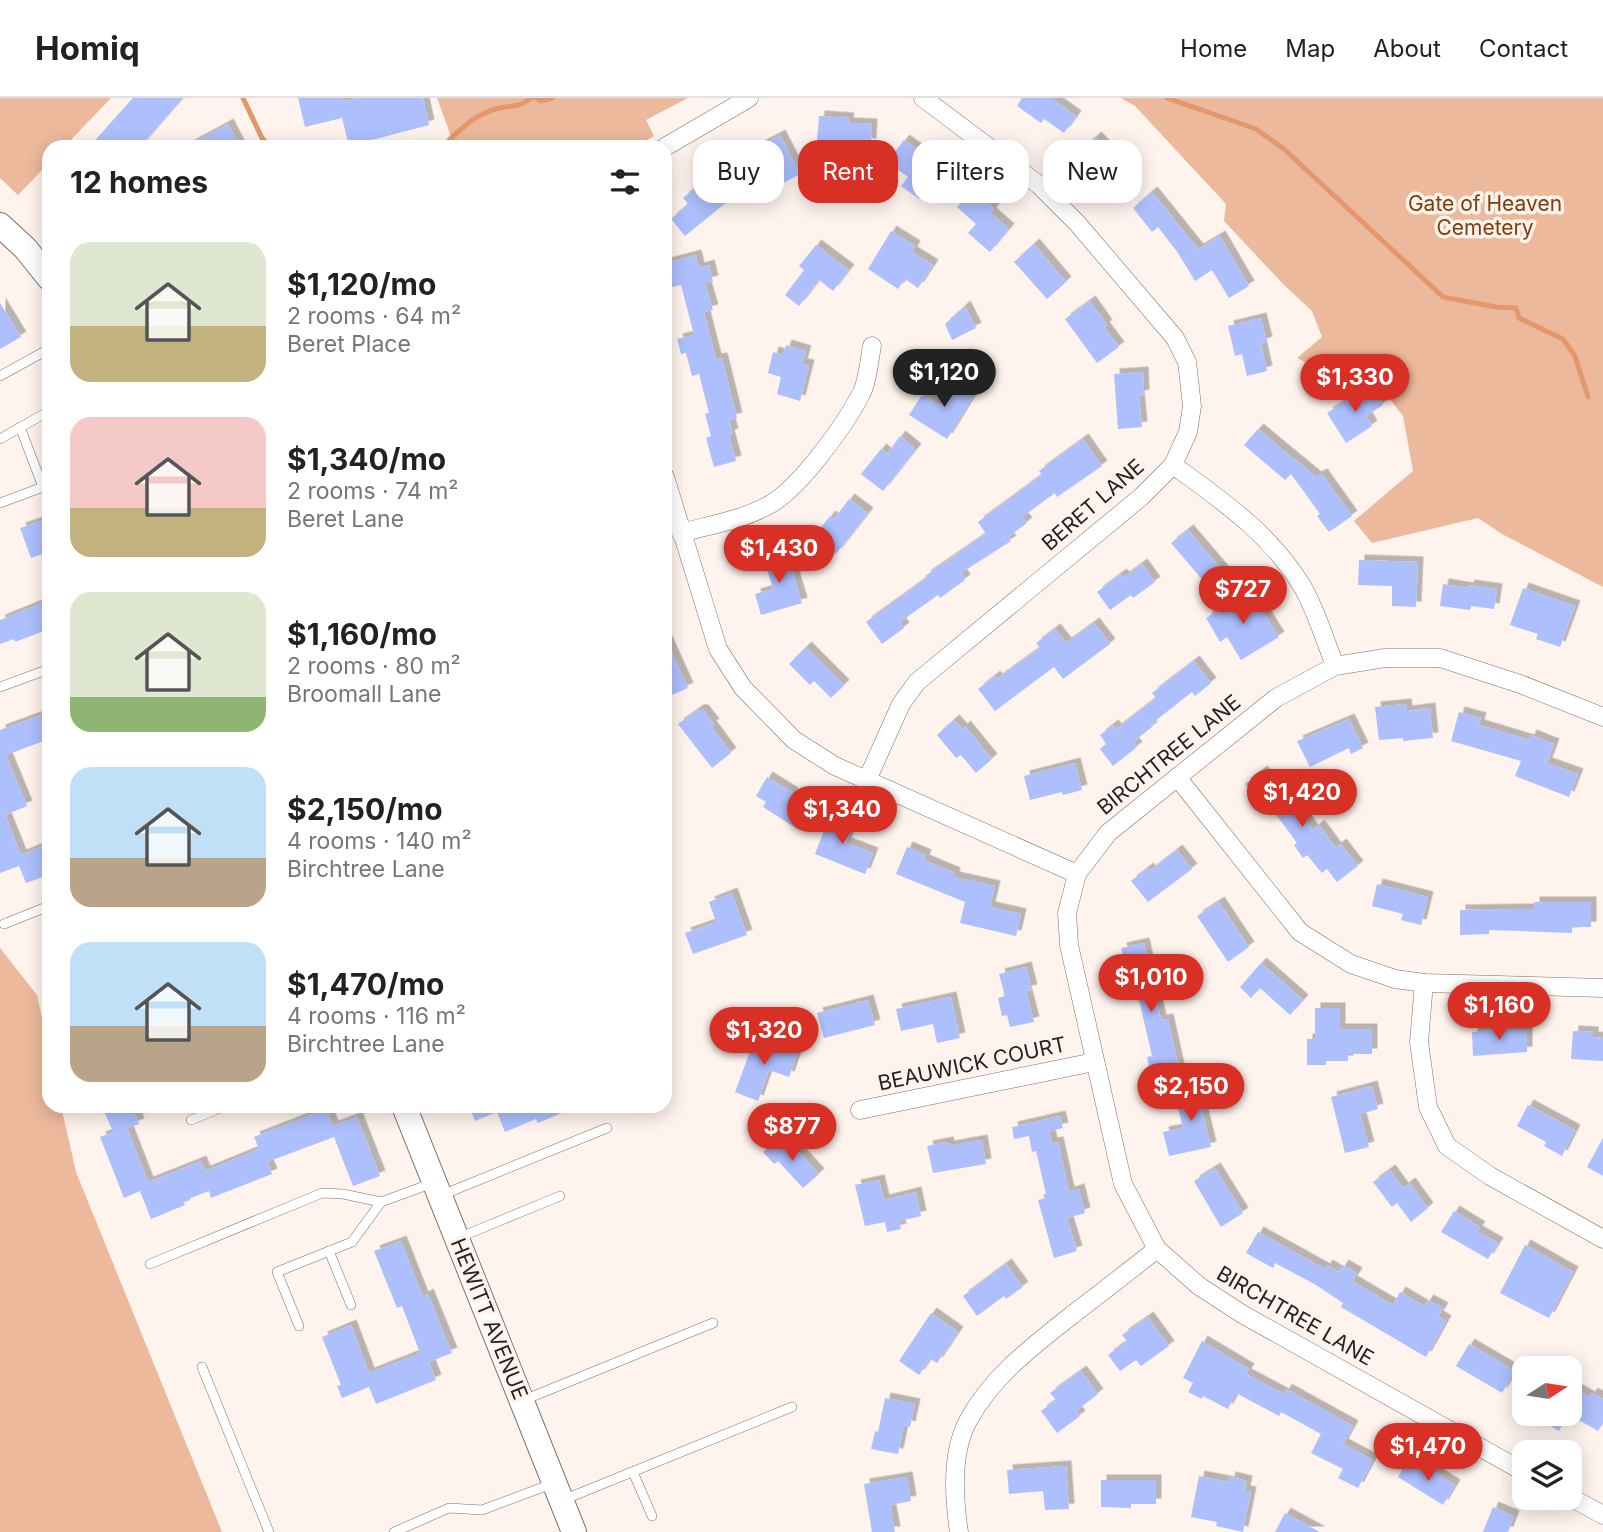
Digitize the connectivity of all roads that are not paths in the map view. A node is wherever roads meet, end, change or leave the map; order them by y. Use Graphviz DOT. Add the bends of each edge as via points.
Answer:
graph roads {
  1 [pos="749,98"];
  2 [pos="923,98"];
  3 [pos="672,143"];
  4 [pos="0,225"];
  5 [pos="42,269"];
  6 [pos="872,346"];
  7 [pos="42,353"];
  8 [pos="0,376"];
  9 [pos="42,415"];
  10 [pos="20,427"];
  11 [pos="0,439"];
  12 [pos="1172,465"];
  13 [pos="42,484"];
  14 [pos="42,487"];
  15 [pos="672,502"];
  16 [pos="0,503"];
  17 [pos="681,533"];
  18 [pos="1335,666"];
  19 [pos="42,672"];
  20 [pos="0,687"];
  21 [pos="1603,717"];
  22 [pos="1177,777"];
  23 [pos="867,780"];
  24 [pos="1077,874"];
  25 [pos="42,909"];
  26 [pos="4,924"];
  27 [pos="1424,983"];
  28 [pos="1603,988"];
  29 [pos="1094,1062"];
  30 [pos="860,1110"];
  31 [pos="208,1113"];
  32 [pos="407,1113"];
  33 [pos="191,1120"];
  34 [pos="607,1128"];
  35 [pos="438,1189"];
  36 [pos="560,1196"];
  37 [pos="381,1202"];
  38 [pos="457,1239"];
  39 [pos="1603,1239"];
  40 [pos="1157,1249"];
  41 [pos="329,1251"];
  42 [pos="150,1264"];
  43 [pos="351,1305"];
  44 [pos="713,1323"];
  45 [pos="299,1326"];
  46 [pos="202,1367"];
  47 [pos="522,1401"];
  48 [pos="792,1407"];
  49 [pos="1512,1465"];
  50 [pos="633,1472"];
  51 [pos="558,1492"];
  52 [pos="1582,1504"];
  53 [pos="1603,1515"];
  54 [pos="652,1516"];
  55 [pos="269,1532"];
  56 [pos="394,1532"];
  57 [pos="574,1532"];
  58 [pos="959,1532"];
  1 -- 3 [label="street"];
  2 -- 12 [label="street, BERET LANE" via="1038,185 1077,223 1175,338 1187,362 1192,406 1188,432"];
  4 -- 5 [label="street"];
  6 -- 17 [label="street" via="863,392 796,483 770,505"];
  7 -- 8 [label="lane"];
  9 -- 10 [label="lane"];
  10 -- 11 [label="lane"];
  10 -- 13 [label="lane"];
  12 -- 18 [label="street" via="1245,518 1279,553 1303,588"];
  12 -- 23 [label="street, BERET LANE" via="1141,497 917,682 901,704"];
  14 -- 16 [label="lane"];
  15 -- 17 [label="street"];
  17 -- 23 [label="street" via="718,649 743,688 794,740"];
  18 -- 21 [label="street, BIRCHTREE LANE" via="1385,658 1440,658"];
  18 -- 22 [label="street, BIRCHTREE LANE" via="1276,698"];
  19 -- 20 [label="lane"];
  22 -- 24 [label="street, BIRCHTREE LANE" via="1108,833"];
  22 -- 27 [label="street" via="1300,932 1351,964"];
  23 -- 24 [label="street"];
  24 -- 29 [label="street, BIRCHTREE LANE" via="1067,914 1069,946"];
  25 -- 26 [label="lane"];
  27 -- 28 [label="street"];
  27 -- 39 [label="street" via="1419,1042 1428,1107 1447,1146 1490,1176"];
  29 -- 30 [label="street, BEAUWICK COURT"];
  29 -- 40 [label="street, BIRCHTREE LANE" via="1123,1184"];
  31 -- 33 [label="lane"];
  32 -- 35 [label="street, HEWITT AVENUE"];
  34 -- 35 [label="lane"];
  35 -- 37 [label="lane"];
  35 -- 38 [label="street, HEWITT AVENUE"];
  36 -- 38 [label="lane"];
  37 -- 41 [label="lane" via="352,1242"];
  37 -- 42 [label="lane" via="322,1193"];
  38 -- 47 [label="street, HEWITT AVENUE"];
  40 -- 49 [label="street, BIRCHTREE LANE" via="1199,1286 1242,1314"];
  40 -- 58 [label="street" via="1020,1357 990,1389 967,1423 956,1463 954,1499"];
  41 -- 43 [label="lane"];
  41 -- 45 [label="lane" via="277,1272"];
  44 -- 47 [label="lane"];
  46 -- 55 [label="lane"];
  47 -- 51 [label="street, HEWITT AVENUE"];
  48 -- 50 [label="lane"];
  50 -- 51 [label="lane"];
  50 -- 54 [label="lane"];
  51 -- 56 [label="lane" via="482,1510 449,1508"];
  51 -- 57 [label="street, HEWITT AVENUE"];
  52 -- 53 [label="street"];
}
